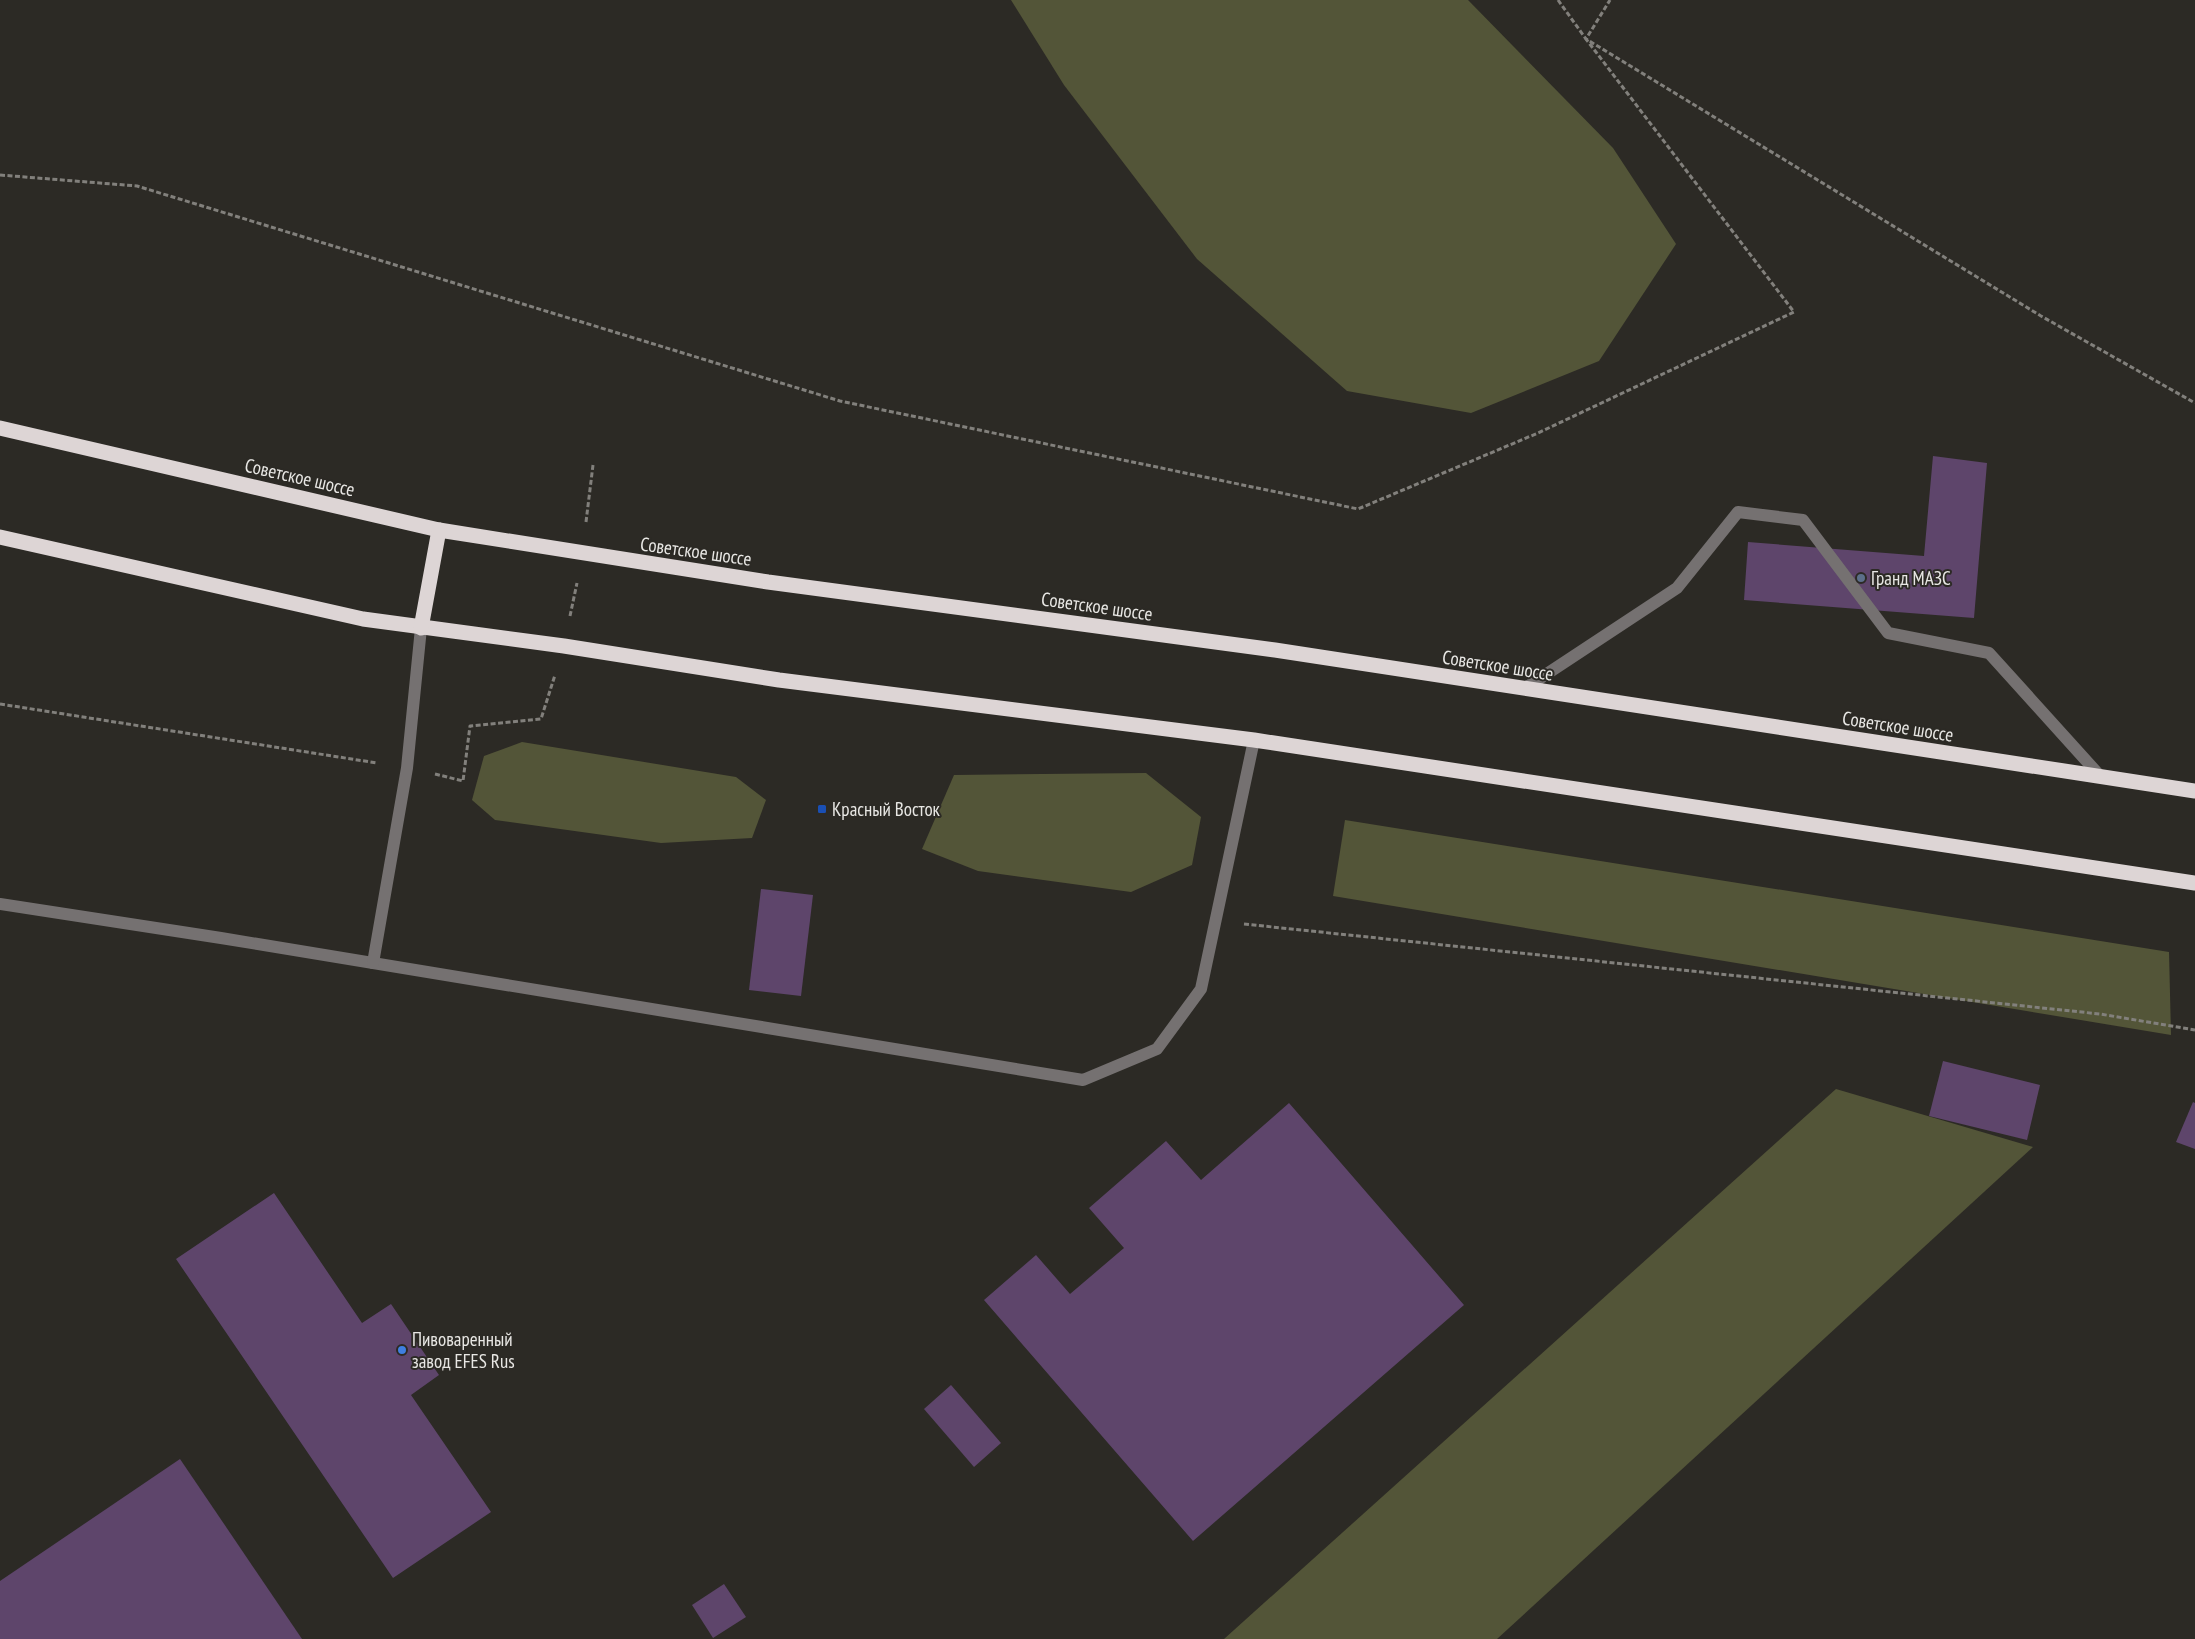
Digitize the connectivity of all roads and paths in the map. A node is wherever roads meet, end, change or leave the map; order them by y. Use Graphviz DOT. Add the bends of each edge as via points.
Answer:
graph roads {
  1 [pos="1558,0"];
  2 [pos="1610,0"];
  3 [pos="1586,39"];
  4 [pos="0,175"];
  5 [pos="2195,403"];
  6 [pos="0,428"];
  7 [pos="439,530"];
  8 [pos="0,538"];
  9 [pos="421,628"];
  10 [pos="1524,690"];
  11 [pos="0,704"];
  12 [pos="1254,740"];
  13 [pos="407,768"];
  14 [pos="2101,777"];
  15 [pos="2195,791"];
  16 [pos="2195,883"];
  17 [pos="0,904"];
  18 [pos="1216,921"];
  19 [pos="373,963"];
  20 [pos="2195,1030"];
  1 -- 3 [label="path"];
  2 -- 3 [label="path"];
  3 -- 4 [label="path" via="1794,312 1538,434 1358,509 840,401 137,186"];
  3 -- 5 [label="path" via="2040,316"];
  6 -- 7 [label="highway, Советское шоссе"];
  7 -- 9 [label="highway"];
  7 -- 10 [label="highway, Советское шоссе" via="672,568 1275,650"];
  8 -- 9 [label="highway" via="363,619"];
  9 -- 12 [label="highway" via="564,646 779,680"];
  9 -- 13 [label="lane"];
  10 -- 14 [label="highway, Советское шоссе"];
  10 -- 14 [label="lane" via="1676,588 1738,512 1803,520 1888,633 1989,653"];
  11 -- 13 [label="path"];
  12 -- 16 [label="highway"];
  12 -- 18 [label="lane"];
  13 -- 19 [label="lane"];
  14 -- 15 [label="highway, Советское шоссе"];
  17 -- 19 [label="lane"];
  18 -- 19 [label="lane" via="1202,988 1157,1049 1083,1080"];
  18 -- 20 [label="path" via="2100,1014"];
}
